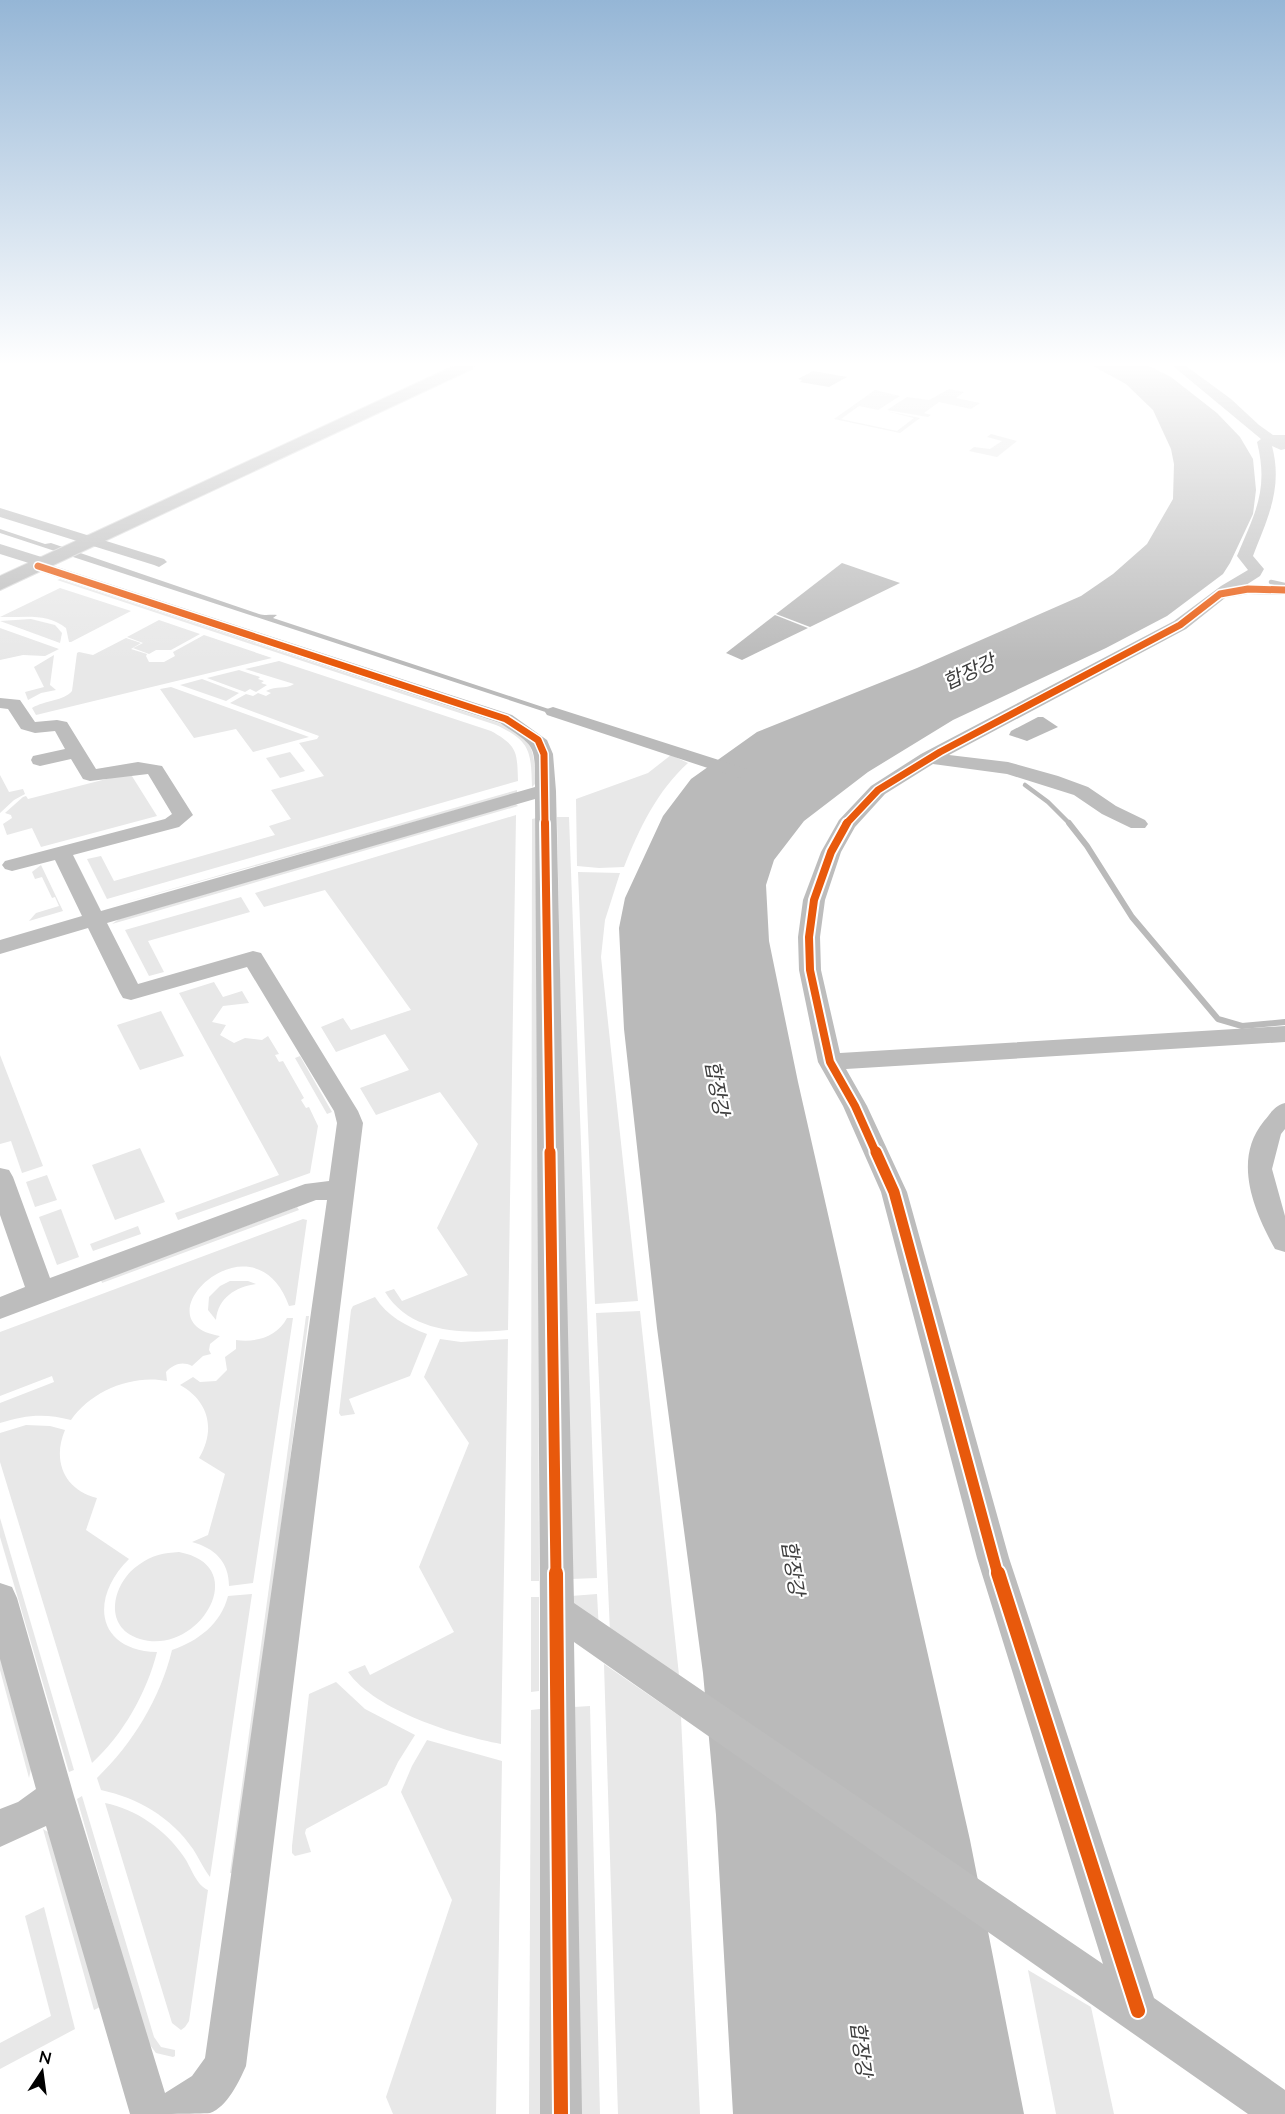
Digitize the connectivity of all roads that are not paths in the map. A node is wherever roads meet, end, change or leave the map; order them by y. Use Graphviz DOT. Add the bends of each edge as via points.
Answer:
graph roads {
  1 [pos="255,465"];
  2 [pos="1270,465"];
  3 [pos="0,512"];
  4 [pos="0,549"];
  5 [pos="61,555"];
  6 [pos="159,562"];
  7 [pos="0,584"];
  8 [pos="1285,590"];
  9 [pos="1220,594"];
  10 [pos="0,703"];
  11 [pos="75,753"];
  12 [pos="928,758"];
  13 [pos="40,760"];
  14 [pos="546,791"];
  15 [pos="1138,824"];
  16 [pos="61,852"];
  17 [pos="11,863"];
  18 [pos="94,920"];
  19 [pos="0,947"];
  20 [pos="1282,1037"];
  21 [pos="830,1062"];
  22 [pos="1285,1112"];
  23 [pos="0,1177"];
  24 [pos="341,1190"];
  25 [pos="1285,1242"];
  26 [pos="41,1293"];
  27 [pos="0,1308"];
  28 [pos="0,1598"];
  29 [pos="557,1611"];
  30 [pos="56,1796"];
  31 [pos="0,1828"];
  32 [pos="1138,2011"];
  33 [pos="151,2114"];
  34 [pos="170,2114"];
  35 [pos="561,2114"];
  36 [pos="1283,2114"];
  1 -- 5 [label="main road"];
  2 -- 9 [label="street" via="1267,502 1245,556 1257,569"];
  3 -- 5 [label="street"];
  4 -- 5 [label="street"];
  5 -- 6 [label="street"];
  5 -- 7 [label="main road"];
  5 -- 14 [label="street" via="506,719 538,740 544,754"];
  8 -- 9 [label="street" via="1248,589"];
  9 -- 12 [label="street" via="1180,625"];
  10 -- 11 [label="street" via="14,704 31,727 61,726"];
  11 -- 13 [label="street"];
  11 -- 16 [label="street" via="90,775 135,767 155,770 183,815 171,823"];
  12 -- 15 [label="street" via="1008,768 1051,780 1081,791"];
  12 -- 21 [label="street" via="863,804 846,824 819,883 809,937 810,970"];
  14 -- 18 [label="street"];
  14 -- 29 [label="street"];
  16 -- 17 [label="street"];
  16 -- 18 [label="street"];
  18 -- 19 [label="street"];
  18 -- 24 [label="street" via="131,993 253,957 346,1111 350,1123"];
  20 -- 21 [label="street"];
  21 -- 32 [label="street" via="894,1192 993,1558"];
  22 -- 25 [label="street" via="1269,1132 1259,1169 1270,1213"];
  23 -- 26 [label="street"];
  24 -- 26 [label="street" via="314,1191"];
  24 -- 34 [label="street" via="225,2066 207,2091"];
  26 -- 27 [label="street"];
  28 -- 30 [label="street"];
  29 -- 32 [label="street"];
  29 -- 35 [label="street"];
  30 -- 31 [label="street" via="31,1815"];
  30 -- 33 [label="street"];
  32 -- 36 [label="street"];
}
